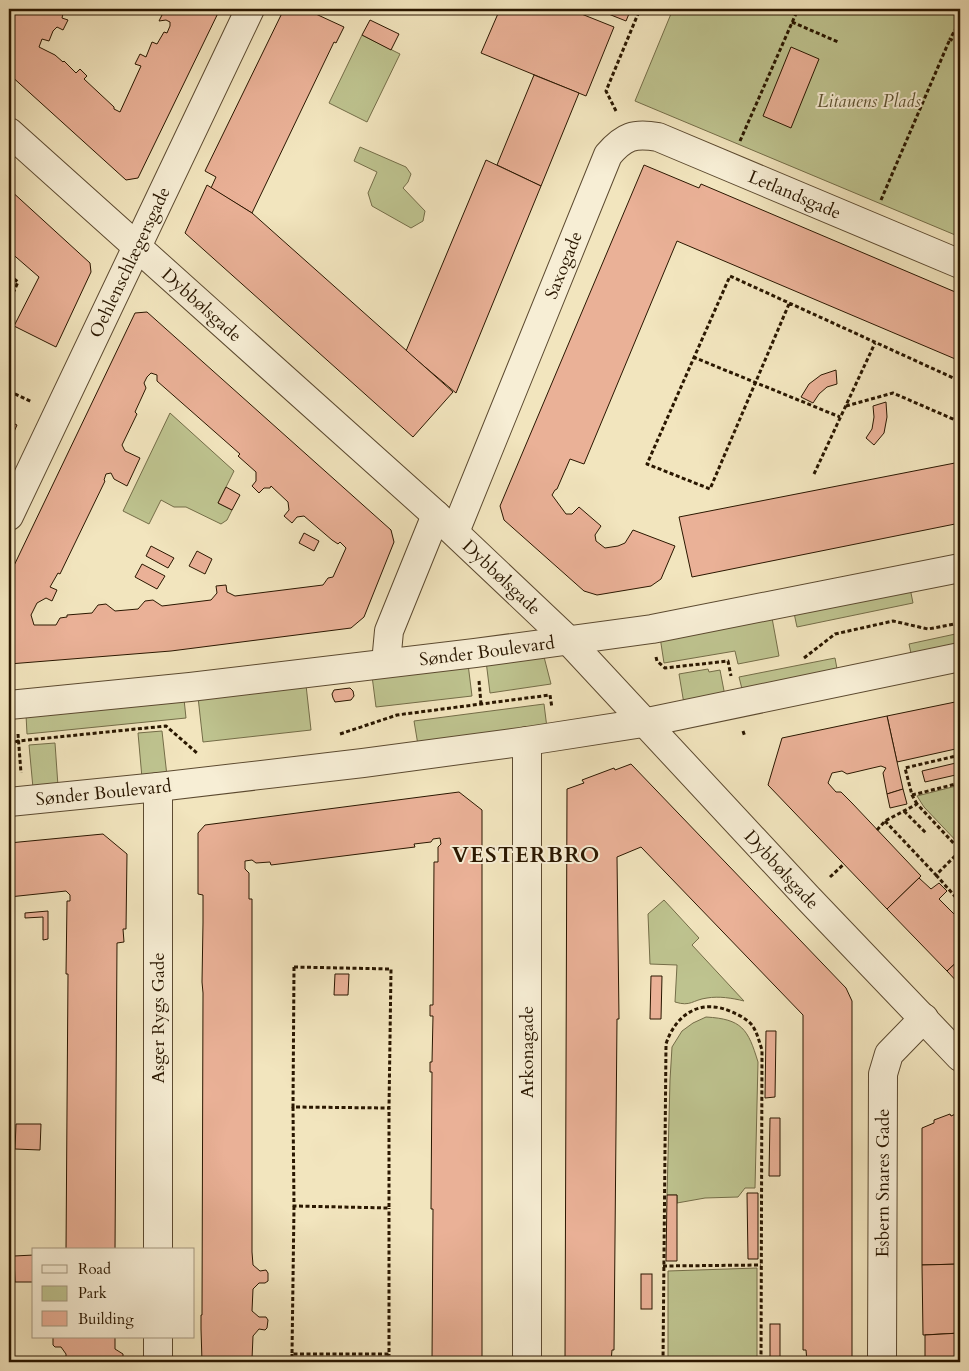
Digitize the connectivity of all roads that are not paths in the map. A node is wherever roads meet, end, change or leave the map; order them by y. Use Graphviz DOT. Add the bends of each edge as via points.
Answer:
graph roads {
  1 [pos="250,9"];
  2 [pos="9,132"];
  3 [pos="628,136"];
  4 [pos="137,247"];
  5 [pos="960,264"];
  6 [pos="9,516"];
  7 [pos="446,524"];
  8 [pos="960,568"];
  9 [pos="568,640"];
  10 [pos="960,657"];
  11 [pos="386,663"];
  12 [pos="12,704"];
  13 [pos="643,723"];
  14 [pos="527,741"];
  15 [pos="158,787"];
  16 [pos="16,801"];
  17 [pos="924,1018"];
  18 [pos="960,1057"];
  19 [pos="158,1248"];
  20 [pos="158,1338"];
  21 [pos="158,1362"];
  22 [pos="527,1362"];
  23 [pos="882,1362"];
  1 -- 4 [label="street, Oehlenschlægersgade"];
  2 -- 4 [label="street, Dybbølsgade"];
  3 -- 5 [label="street, Letlandsgade" via="658,136"];
  3 -- 7 [label="street, Saxogade" via="608,155"];
  4 -- 6 [label="street, Oehlenschlægersgade"];
  4 -- 7 [label="street, Dybbølsgade"];
  7 -- 9 [label="street, Dybbølsgade"];
  7 -- 11 [label="street, Saxogade" via="389,631"];
  8 -- 9 [label="street, Sønder Boulevard" via="652,629"];
  9 -- 11 [label="street, Sønder Boulevard"];
  9 -- 13 [label="street, Dybbølsgade"];
  10 -- 13 [label="street, Sønder Boulevard"];
  11 -- 12 [label="street, Sønder Boulevard" via="190,688"];
  13 -- 14 [label="street, Sønder Boulevard"];
  13 -- 17 [label="street, Dybbølsgade"];
  14 -- 15 [label="street, Sønder Boulevard"];
  14 -- 22 [label="street, Arkonagade"];
  15 -- 16 [label="street, Sønder Boulevard"];
  15 -- 19 [label="street, Asger Rygs Gade"];
  17 -- 18 [label="street, Dybbølsgade"];
  17 -- 23 [label="street, Esbern Snares Gade" via="889,1054 882,1074"];
  20 -- 21 [label="street"];
}
